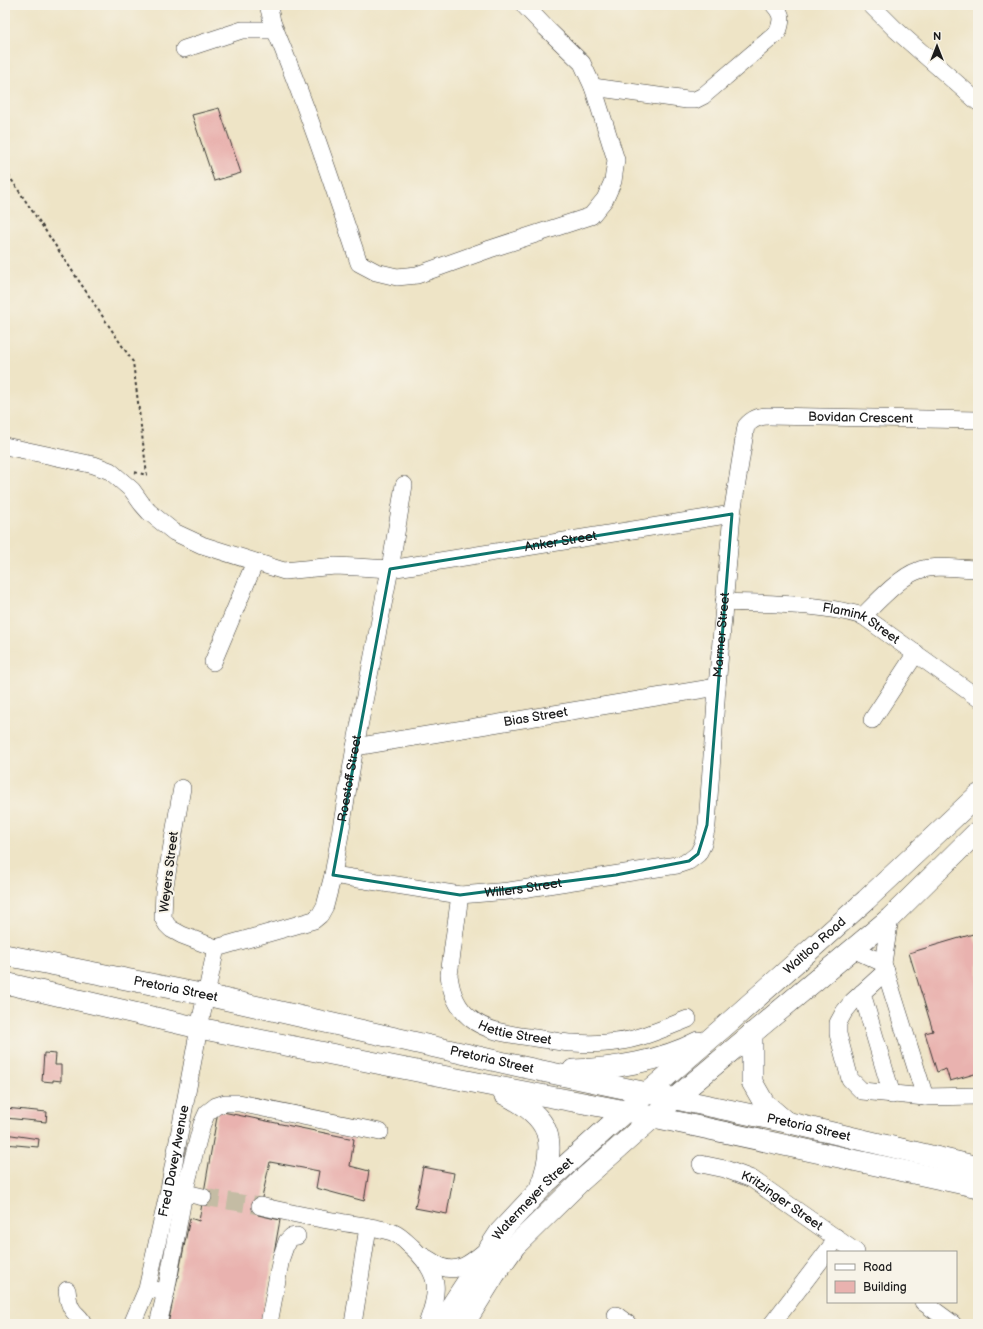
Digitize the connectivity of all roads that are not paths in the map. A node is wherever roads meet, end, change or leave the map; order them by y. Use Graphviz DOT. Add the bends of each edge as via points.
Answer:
graph roads {
  1 [pos="268,5"];
  2 [pos="524,5"];
  3 [pos="774,5"];
  4 [pos="872,5"];
  5 [pos="272,22"];
  6 [pos="184,49"];
  7 [pos="593,87"];
  8 [pos="978,102"];
  9 [pos="978,420"];
  10 [pos="746,426"];
  11 [pos="5,446"];
  12 [pos="404,485"];
  13 [pos="732,514"];
  14 [pos="255,562"];
  15 [pos="390,569"];
  16 [pos="978,569"];
  17 [pos="724,602"];
  18 [pos="863,616"];
  19 [pos="916,653"];
  20 [pos="213,662"];
  21 [pos="717,687"];
  22 [pos="978,698"];
  23 [pos="872,720"];
  24 [pos="355,747"];
  25 [pos="182,788"];
  26 [pos="978,795"];
  27 [pos="978,831"];
  28 [pos="703,844"];
  29 [pos="333,875"];
  30 [pos="460,894"];
  31 [pos="890,918"];
  32 [pos="216,948"];
  33 [pos="853,948"];
  34 [pos="5,955"];
  35 [pos="884,967"];
  36 [pos="5,983"];
  37 [pos="862,993"];
  38 [pos="206,995"];
  39 [pos="688,1019"];
  40 [pos="725,1026"];
  41 [pos="199,1028"];
  42 [pos="752,1032"];
  43 [pos="523,1067"];
  44 [pos="488,1085"];
  45 [pos="647,1093"];
  46 [pos="892,1095"];
  47 [pos="978,1096"];
  48 [pos="925,1097"];
  49 [pos="674,1099"];
  50 [pos="626,1111"];
  51 [pos="653,1116"];
  52 [pos="786,1122"];
  53 [pos="380,1132"];
  54 [pos="701,1164"];
  55 [pos="978,1167"];
  56 [pos="978,1186"];
  57 [pos="177,1191"];
  58 [pos="538,1192"];
  59 [pos="203,1197"];
  60 [pos="260,1206"];
  61 [pos="368,1227"];
  62 [pos="297,1236"];
  63 [pos="836,1237"];
  64 [pos="491,1246"];
  65 [pos="828,1251"];
  66 [pos="855,1251"];
  67 [pos="827,1252"];
  68 [pos="419,1254"];
  69 [pos="147,1289"];
  70 [pos="67,1290"];
  71 [pos="166,1292"];
  72 [pos="924,1303"];
  73 [pos="83,1324"];
  74 [pos="132,1324"];
  75 [pos="158,1324"];
  76 [pos="269,1324"];
  77 [pos="353,1324"];
  78 [pos="427,1324"];
  79 [pos="441,1324"];
  80 [pos="464,1324"];
  81 [pos="772,1324"];
  82 [pos="953,1324"];
  1 -- 5 [label="street"];
  2 -- 7 [label="street" via="582,63"];
  3 -- 7 [label="street" via="782,20 778,32 704,96 687,100"];
  4 -- 8 [label="street" via="895,29"];
  5 -- 6 [label="street" via="272,28 269,30 242,30"];
  5 -- 7 [label="street" via="290,64 359,263 376,272 397,277 417,275 591,216 605,199 613,181 616,160"];
  9 -- 10 [label="street, Bovidan Crescent" via="762,416"];
  10 -- 13 [label="street, Marmer Street"];
  11 -- 14 [label="street, Anker Street" via="94,465 110,471 132,490 149,512 174,532 202,545"];
  12 -- 15 [label="street, Roestoff Street"];
  13 -- 15 [label="street, Anker Street"];
  13 -- 17 [label="street, Marmer Street"];
  14 -- 15 [label="street, Anker Street" via="284,571 335,566"];
  14 -- 20 [label="street"];
  15 -- 24 [label="street, Roestoff Street"];
  16 -- 18 [label="street" via="918,570 882,597"];
  17 -- 18 [label="street, Flamink Street" via="816,607"];
  17 -- 21 [label="street, Marmer Street"];
  18 -- 19 [label="street, Flamink Street"];
  19 -- 22 [label="street, Flamink Street"];
  19 -- 23 [label="street"];
  21 -- 24 [label="street, Bias Street"];
  21 -- 28 [label="street, Marmer Street" via="707,825"];
  24 -- 29 [label="street, Roestoff Street"];
  25 -- 32 [label="street, Weyers Street" via="164,891 163,918 171,929"];
  26 -- 40 [label="main road, Waltloo Road" via="866,900"];
  27 -- 31 [label="main road, Waltloo Road"];
  28 -- 30 [label="street, Willers Street" via="698,854 689,861 677,865 509,891"];
  29 -- 30 [label="street, Willers Street"];
  29 -- 32 [label="street, Roestoff Street" via="325,906 314,920"];
  30 -- 39 [label="street, Hettie Street" via="449,975 451,987 459,1007 486,1028 573,1043 616,1042"];
  31 -- 33 [label="main road, Waltloo Road"];
  31 -- 35 [label="street"];
  32 -- 38 [label="street"];
  33 -- 35 [label="street"];
  33 -- 42 [label="main road, Waltloo Road"];
  34 -- 38 [label="main road, Pretoria Street"];
  35 -- 37 [label="street"];
  35 -- 48 [label="street"];
  36 -- 41 [label="main road, Pretoria Street"];
  37 -- 46 [label="street"];
  37 -- 46 [label="street" via="844,1012 838,1023 838,1034 850,1079 862,1091"];
  38 -- 41 [label="street, Fred Davey Avenue"];
  38 -- 43 [label="main road, Pretoria Street"];
  40 -- 43 [label="main road" via="674,1052 622,1066 593,1070"];
  40 -- 45 [label="main road, Waltloo Road"];
  41 -- 44 [label="main road, Pretoria Street"];
  41 -- 57 [label="street, Fred Davey Avenue"];
  42 -- 49 [label="main road, Waltloo Road"];
  42 -- 52 [label="main road" via="752,1082 764,1103"];
  43 -- 45 [label="main road, Pretoria Street"];
  44 -- 50 [label="main road, Pretoria Street"];
  44 -- 58 [label="main road" via="528,1107 545,1128 549,1151 547,1169"];
  45 -- 49 [label="main road, Pretoria Street"];
  45 -- 50 [label="main road, Watermeyer Street"];
  46 -- 48 [label="street"];
  47 -- 48 [label="street"];
  49 -- 51 [label="main road, Watermeyer Street"];
  49 -- 52 [label="main road, Pretoria Street"];
  50 -- 51 [label="main road, Pretoria Street"];
  50 -- 58 [label="main road, Watermeyer Street"];
  51 -- 56 [label="main road, Pretoria Street"];
  51 -- 80 [label="main road, Watermeyer Street" via="582,1180 515,1246"];
  52 -- 55 [label="main road, Pretoria Street"];
  53 -- 57 [label="street" via="239,1103 225,1103 207,1113"];
  54 -- 63 [label="street, Kritzinger Street" via="752,1179"];
  57 -- 59 [label="street"];
  57 -- 69 [label="street, Fred Davey Avenue"];
  57 -- 71 [label="street"];
  58 -- 64 [label="main road, Watermeyer Street" via="500,1232"];
  60 -- 61 [label="street" via="319,1212"];
  61 -- 68 [label="street" via="394,1233"];
  61 -- 77 [label="street"];
  62 -- 76 [label="street" via="287,1241 281,1258"];
  63 -- 65 [label="street"];
  63 -- 66 [label="street, Kritzinger Street"];
  64 -- 68 [label="street" via="471,1263 452,1269 442,1267"];
  64 -- 79 [label="main road, Watermeyer Street"];
  67 -- 81 [label="street"];
  68 -- 78 [label="street" via="436,1281 435,1299"];
  69 -- 71 [label="street"];
  69 -- 74 [label="street, Fred Davey Avenue"];
  70 -- 73 [label="street" via="69,1304 82,1319"];
  71 -- 75 [label="street"];
  72 -- 82 [label="street"];
}
